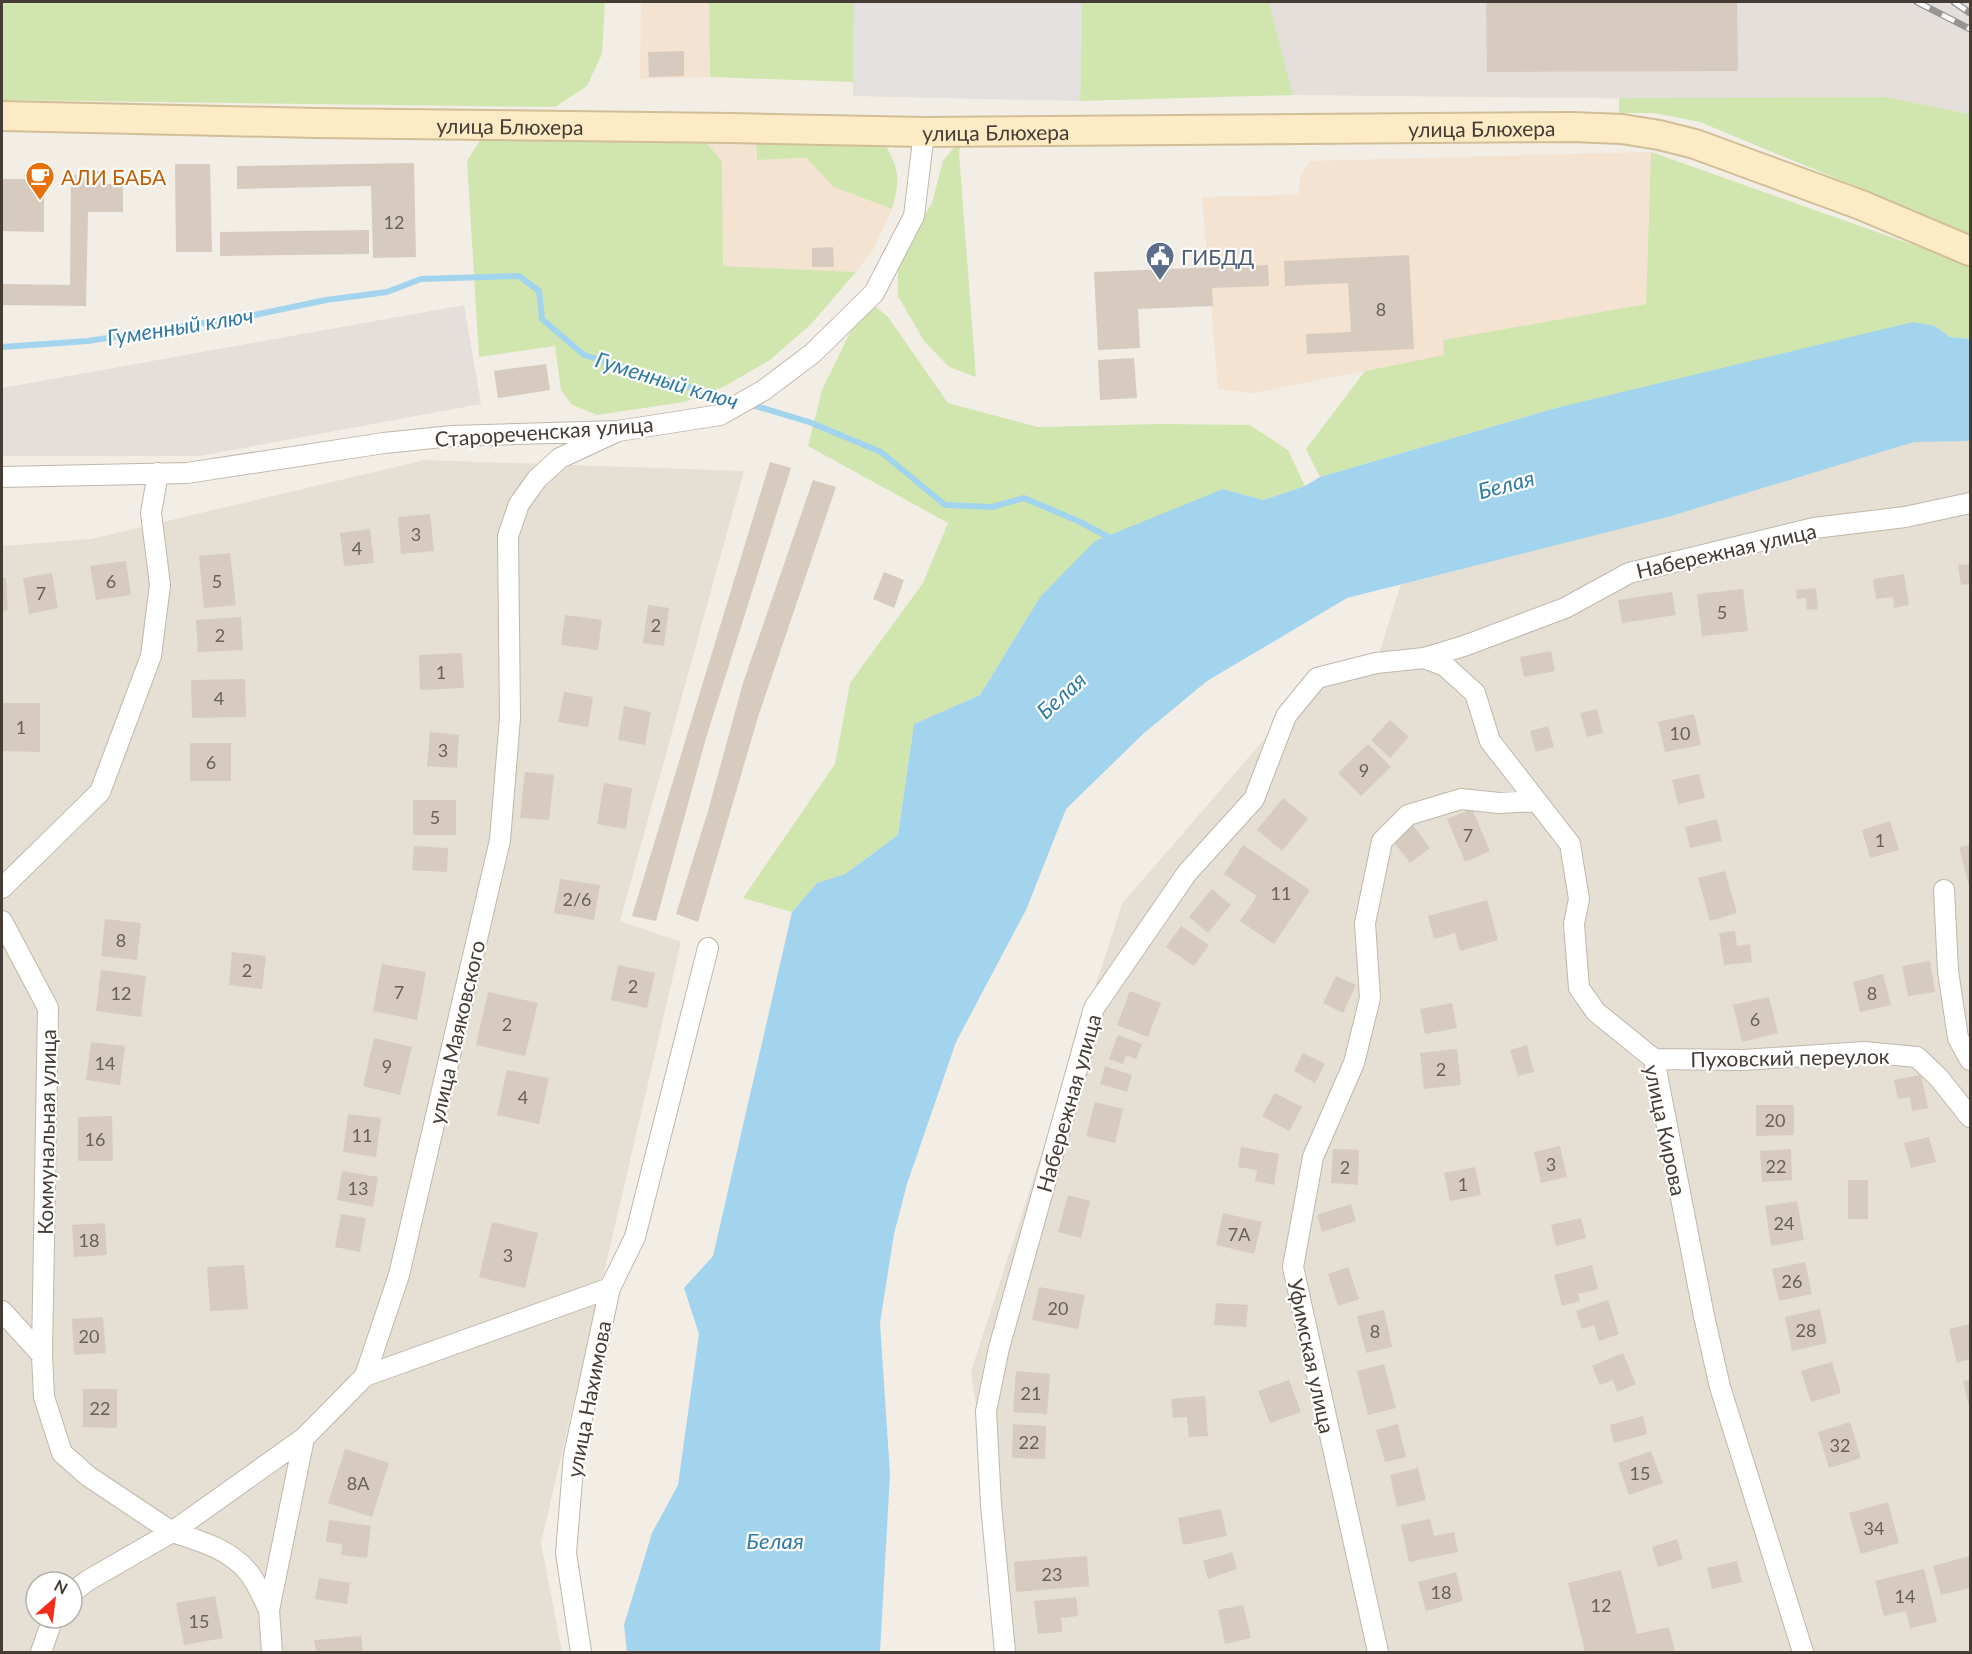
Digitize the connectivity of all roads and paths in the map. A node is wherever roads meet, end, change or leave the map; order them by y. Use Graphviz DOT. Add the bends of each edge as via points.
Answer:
graph roads {
  1 [pos="2,116"];
  2 [pos="924,132"];
  3 [pos="1971,251"];
  4 [pos="618,431"];
  5 [pos="158,473"];
  6 [pos="2,477"];
  7 [pos="1971,503"];
  8 [pos="1424,658"];
  9 [pos="1536,801"];
  10 [pos="2,888"];
  11 [pos="1944,890"];
  12 [pos="2,921"];
  13 [pos="708,948"];
  14 [pos="1654,1059"];
  15 [pos="1971,1060"];
  16 [pos="1971,1117"];
  17 [pos="610,1288"];
  18 [pos="2,1311"];
  19 [pos="42,1355"];
  20 [pos="365,1376"];
  21 [pos="304,1438"];
  22 [pos="172,1532"];
  23 [pos="84,1583"];
  24 [pos="269,1610"];
  25 [pos="49,1630"];
  26 [pos="41,1653"];
  27 [pos="272,1653"];
  28 [pos="581,1653"];
  29 [pos="1005,1653"];
  30 [pos="1378,1653"];
  31 [pos="1803,1653"];
  1 -- 2 [label="main road, улица Блюхера"];
  2 -- 3 [label="main road, улица Блюхера" via="1622,129 1695,144 1861,205"];
  2 -- 4 [label="street, Старореченская улица" via="914,216 874,293 813,353 764,390 720,415"];
  4 -- 5 [label="street, Старореченская улица" via="452,436 187,473"];
  4 -- 20 [label="street, улица Маяковского" via="560,458 537,479 519,504 508,536 510,718 500,840 399,1275"];
  5 -- 6 [label="street, Старореченская улица"];
  5 -- 10 [label="street" via="151,513 160,585 151,656 100,792"];
  7 -- 8 [label="street, Набережная улица" via="1905,517 1814,528 1629,573 1565,608"];
  8 -- 9 [label="street, улица Кирова" via="1445,666 1474,693 1490,741"];
  8 -- 29 [label="street, Набережная улица" via="1376,663 1317,678 1286,716 1254,799 1187,873 1094,1008 999,1348 986,1411"];
  9 -- 14 [label="street, улица Кирова" via="1570,844 1579,898 1574,924 1579,988 1596,1012"];
  9 -- 30 [label="street, Уфимская улица" via="1461,799 1408,815 1382,841 1365,923 1370,999 1354,1063 1313,1157 1293,1267"];
  11 -- 15 [label="street" via="1948,971 1958,1038"];
  12 -- 19 [label="street, Коммунальная улица" via="48,1008"];
  13 -- 17 [label="street, улица Нахимова" via="635,1237"];
  14 -- 16 [label="street, Пуховский переулок" via="1743,1060 1864,1052 1917,1057"];
  14 -- 31 [label="street, улица Кирова" via="1720,1388"];
  17 -- 20 [label="street"];
  17 -- 28 [label="street, улица Нахимова" via="573,1466 566,1553"];
  18 -- 19 [label="street"];
  19 -- 22 [label="street, Коммунальная улица" via="44,1397 62,1453 88,1476"];
  20 -- 21 [label="street, улица Маяковского"];
  21 -- 22 [label="street, улица Маяковского"];
  21 -- 24 [label="street"];
  22 -- 23 [label="street, улица Маяковского"];
  22 -- 24 [label="street, Коммунальная улица" via="234,1557 250,1574"];
  24 -- 27 [label="street"];
  25 -- 26 [label="street"];
}
